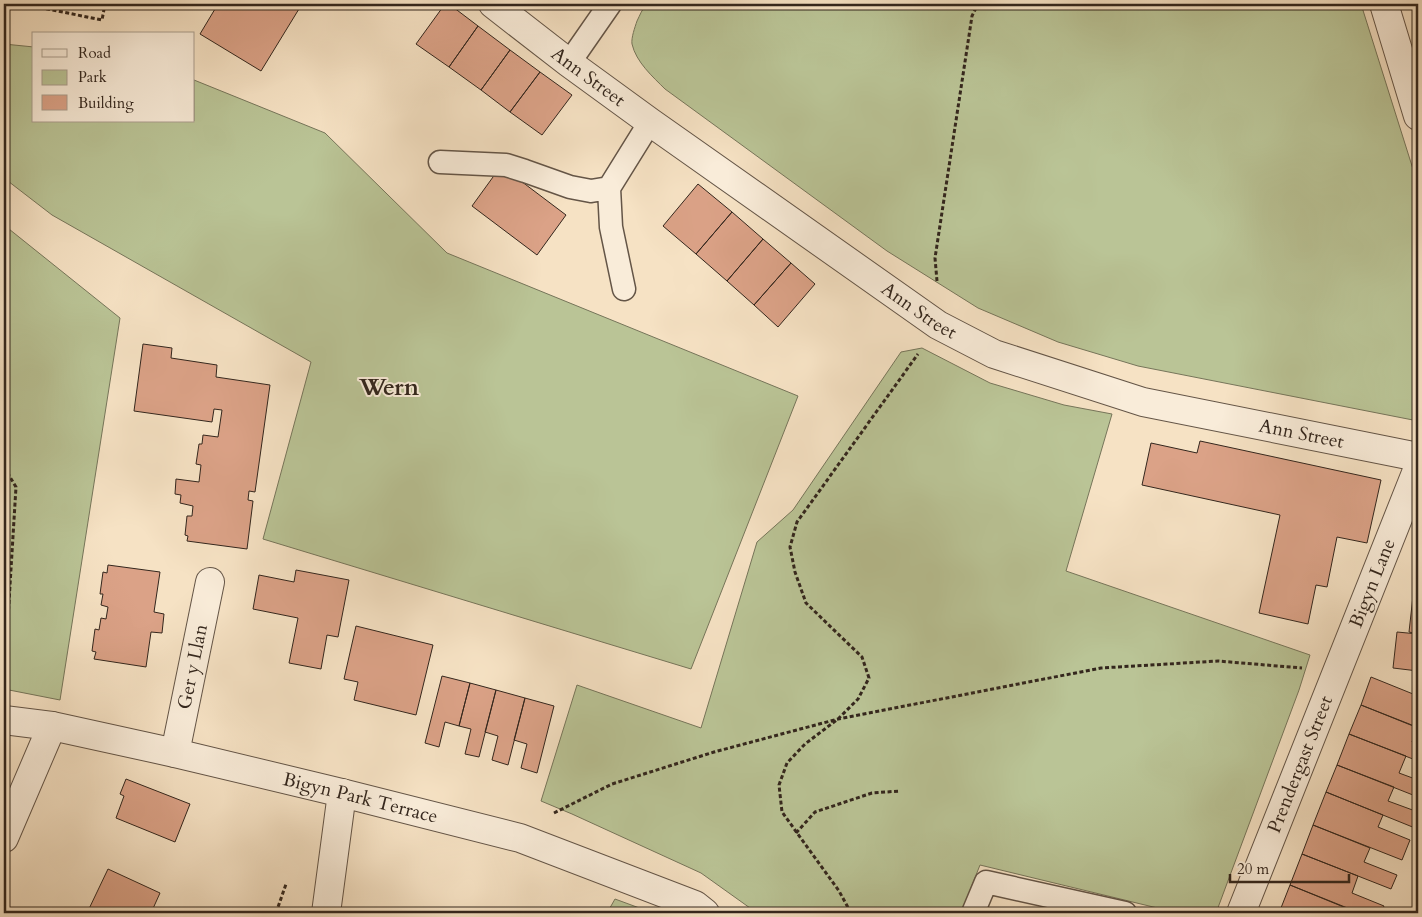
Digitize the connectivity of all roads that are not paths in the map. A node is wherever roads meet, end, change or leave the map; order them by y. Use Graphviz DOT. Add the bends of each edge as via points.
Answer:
graph roads {
  1 [pos="493,4"];
  2 [pos="610,4"];
  3 [pos="1384,4"];
  4 [pos="570,63"];
  5 [pos="1418,116"];
  6 [pos="650,122"];
  7 [pos="440,162"];
  8 [pos="609,188"];
  9 [pos="624,289"];
  10 [pos="1418,457"];
  11 [pos="1418,468"];
  12 [pos="210,582"];
  13 [pos="1337,671"];
  14 [pos="4,720"];
  15 [pos="52,726"];
  16 [pos="175,753"];
  17 [pos="342,793"];
  18 [pos="4,838"];
  19 [pos="326,913"];
  20 [pos="706,913"];
  21 [pos="973,913"];
  22 [pos="1126,913"];
  23 [pos="1241,913"];
  1 -- 4 [label="street, Ann Street"];
  2 -- 4 [label="lane"];
  3 -- 5 [label="street"];
  4 -- 6 [label="street, Ann Street"];
  6 -- 8 [label="lane"];
  6 -- 10 [label="street, Ann Street" via="938,325 994,354 1143,402"];
  7 -- 8 [label="lane" via="506,166 570,187 591,191"];
  8 -- 9 [label="lane" via="611,227"];
  11 -- 13 [label="street, Bigyn Lane"];
  12 -- 16 [label="street, Ger y Llan"];
  13 -- 23 [label="street, Prendergast Street"];
  14 -- 15 [label="street, Bigyn Park Terrace"];
  15 -- 16 [label="street, Bigyn Park Terrace"];
  15 -- 18 [label="street"];
  16 -- 17 [label="street, Bigyn Park Terrace"];
  17 -- 19 [label="street"];
  17 -- 20 [label="street, Bigyn Park Terrace" via="520,838 695,905"];
  21 -- 22 [label="lane" via="986,882"];
}
